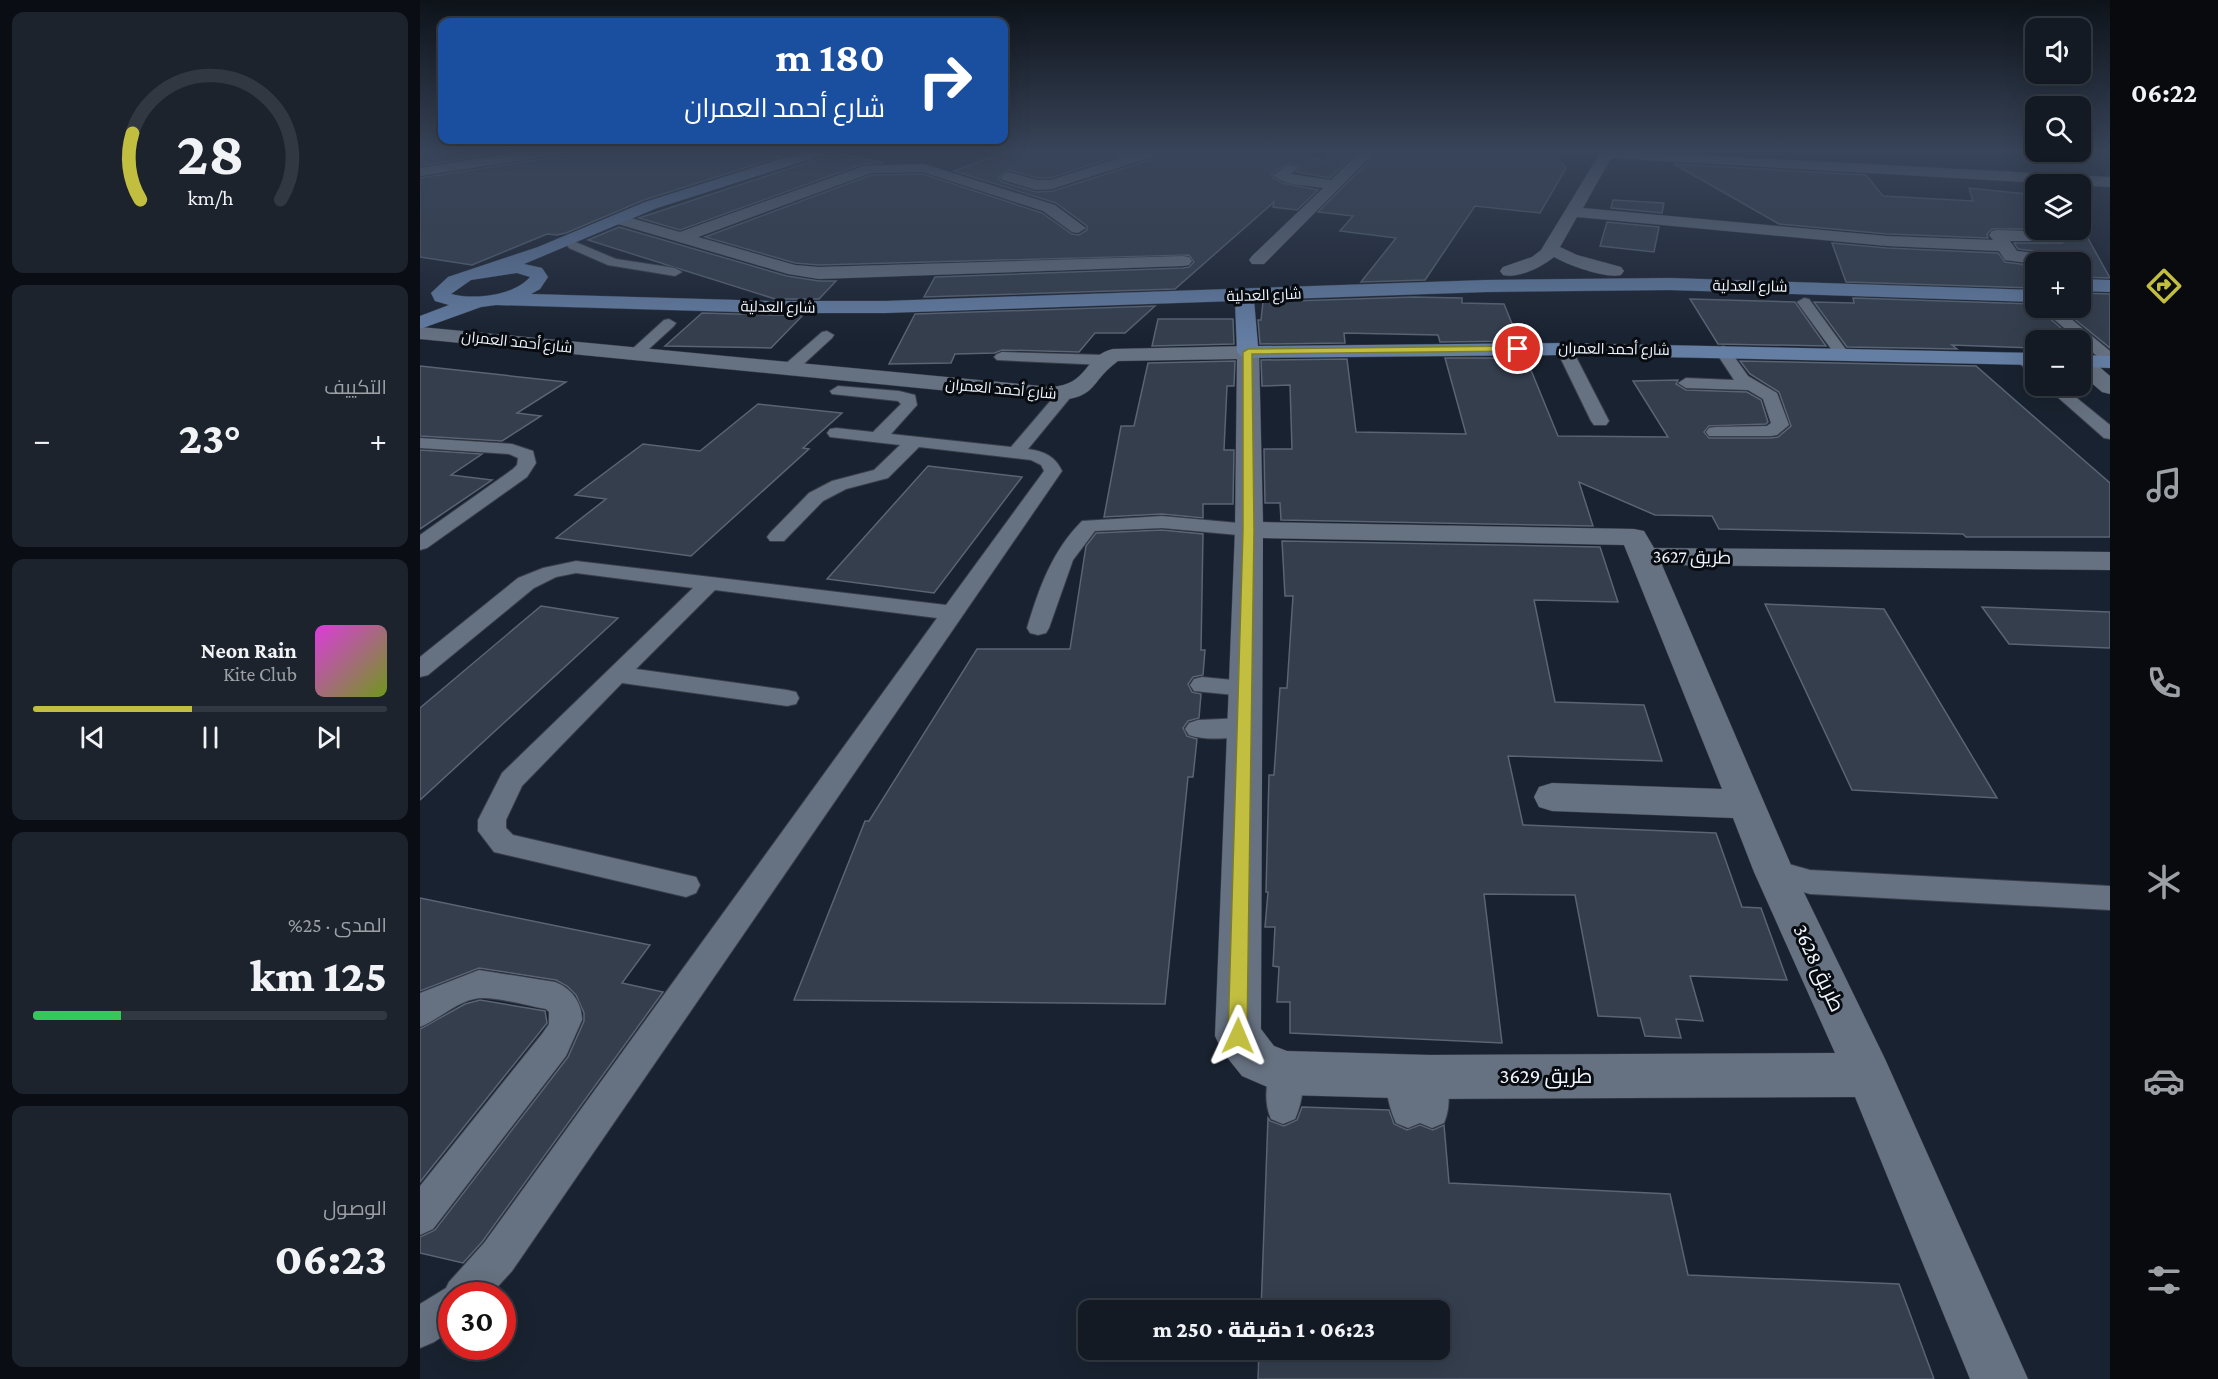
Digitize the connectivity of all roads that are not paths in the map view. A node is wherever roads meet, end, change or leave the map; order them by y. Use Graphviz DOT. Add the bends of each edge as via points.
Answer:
graph roads {
  1 [pos="629,214"];
  2 [pos="744,214"];
  3 [pos="1058,214"];
  4 [pos="1305,214"];
  5 [pos="1571,214"];
  6 [pos="1598,214"];
  7 [pos="614,220"];
  8 [pos="1078,228"];
  9 [pos="2025,236"];
  10 [pos="681,237"];
  11 [pos="573,245"];
  12 [pos="2004,246"];
  13 [pos="1551,249"];
  14 [pos="2025,258"];
  15 [pos="1258,260"];
  16 [pos="1183,261"];
  17 [pos="488,271"];
  18 [pos="1509,271"];
  19 [pos="1615,271"];
  20 [pos="675,272"];
  21 [pos="551,278"];
  22 [pos="2025,283"];
  23 [pos="2091,285"];
  24 [pos="2110,286"];
  25 [pos="441,293"];
  26 [pos="1244,296"];
  27 [pos="2025,296"];
  28 [pos="2091,298"];
  29 [pos="2110,299"];
  30 [pos="486,300"];
  31 [pos="1804,302"];
  32 [pos="420,309"];
  33 [pos="2061,318"];
  34 [pos="420,323"];
  35 [pos="669,323"];
  36 [pos="420,333"];
  37 [pos="827,335"];
  38 [pos="1564,349"];
  39 [pos="1722,351"];
  40 [pos="1248,352"];
  41 [pos="635,354"];
  42 [pos="1842,354"];
  43 [pos="1002,357"];
  44 [pos="1105,360"];
  45 [pos="2110,360"];
  46 [pos="2091,361"];
  47 [pos="2025,362"];
  48 [pos="789,369"];
  49 [pos="2091,371"];
  50 [pos="1686,383"];
  51 [pos="1751,385"];
  52 [pos="2110,387"];
  53 [pos="838,391"];
  54 [pos="1064,395"];
  55 [pos="2065,396"];
  56 [pos="1600,421"];
  57 [pos="1715,432"];
  58 [pos="836,433"];
  59 [pos="2110,434"];
  60 [pos="877,438"];
  61 [pos="914,442"];
  62 [pos="420,443"];
  63 [pos="1015,453"];
  64 [pos="1249,530"];
  65 [pos="777,537"];
  66 [pos="420,544"];
  67 [pos="1644,556"];
  68 [pos="2110,561"];
  69 [pos="711,582"];
  70 [pos="953,613"];
  71 [pos="1038,628"];
  72 [pos="420,669"];
  73 [pos="617,674"];
  74 [pos="1202,685"];
  75 [pos="1245,688"];
  76 [pos="787,698"];
  77 [pos="1244,727"];
  78 [pos="1198,729"];
  79 [pos="1552,797"];
  80 [pos="1746,804"];
  81 [pos="1774,872"];
  82 [pos="686,885"];
  83 [pos="2110,898"];
  84 [pos="420,1012"];
  85 [pos="1869,1075"];
  86 [pos="420,1216"];
  87 [pos="476,1282"];
  88 [pos="438,1316"];
  89 [pos="420,1328"];
  90 [pos="1999,1379"];
  1 -- 7 [label="main road"];
  2 -- 10 [label="street"];
  3 -- 8 [label="street"];
  4 -- 15 [label="street"];
  5 -- 13 [label="street"];
  6 -- 12 [label="street" via="1887,241"];
  7 -- 10 [label="street"];
  7 -- 11 [label="main road"];
  7 -- 17 [label="main road"];
  9 -- 12 [label="street" via="1998,235"];
  10 -- 16 [label="street" via="794,270 819,273"];
  11 -- 20 [label="lane" via="613,262"];
  11 -- 21 [label="main road"];
  12 -- 14 [label="street" via="2010,255"];
  13 -- 18 [label="street" via="1538,261"];
  13 -- 19 [label="street"];
  17 -- 21 [label="main road, شارع العدلية" via="517,268"];
  17 -- 25 [label="main road" via="451,283"];
  18 -- 19 [label="main road, شارع العدلية"];
  18 -- 21 [label="main road, شارع العدلية" via="808,295 674,291"];
  19 -- 22 [label="main road, شارع العدلية"];
  21 -- 30 [label="main road"];
  23 -- 24 [label="main road"];
  25 -- 30 [label="main road, شارع العدلية" via="442,297 456,301"];
  25 -- 32 [label="main road"];
  26 -- 27 [label="main road, شارع العدلية" via="1636,284"];
  26 -- 30 [label="main road, شارع العدلية" via="885,307"];
  26 -- 40 [label="main road"];
  28 -- 29 [label="main road"];
  30 -- 34 [label="main road"];
  31 -- 42 [label="lane"];
  33 -- 45 [label="lane"];
  35 -- 41 [label="lane"];
  36 -- 41 [label="street, شارع أحمد العمران"];
  37 -- 48 [label="lane"];
  38 -- 39 [label="main road, شارع أحمد العمران"];
  38 -- 40 [label="main road, شارع أحمد العمران"];
  38 -- 56 [label="lane"];
  39 -- 42 [label="main road, شارع أحمد العمران"];
  39 -- 51 [label="lane"];
  40 -- 44 [label="street, شارع أحمد العمران" via="1126,353"];
  40 -- 64 [label="street"];
  41 -- 48 [label="street, شارع أحمد العمران"];
  42 -- 47 [label="main road, شارع أحمد العمران"];
  43 -- 44 [label="lane"];
  44 -- 54 [label="street, شارع أحمد العمران" via="1084,387"];
  45 -- 46 [label="main road"];
  48 -- 54 [label="street, شارع أحمد العمران"];
  49 -- 52 [label="street"];
  50 -- 51 [label="lane"];
  51 -- 57 [label="lane" via="1771,397 1780,420 1778,428"];
  53 -- 60 [label="lane" via="909,399 909,405"];
  54 -- 63 [label="lane"];
  55 -- 59 [label="lane"];
  58 -- 60 [label="lane"];
  60 -- 61 [label="lane"];
  61 -- 63 [label="lane"];
  61 -- 65 [label="lane" via="881,474 839,485 816,497"];
  62 -- 66 [label="lane" via="512,449 528,460 520,473"];
  63 -- 70 [label="lane" via="1043,458 1053,471"];
  64 -- 67 [label="street, طريق 3627" via="1634,537"];
  64 -- 71 [label="lane" via="1162,522 1089,525 1072,545 1052,582"];
  64 -- 75 [label="street"];
  67 -- 68 [label="street, طريق 3627"];
  67 -- 80 [label="street, طريق 3628"];
  69 -- 70 [label="lane"];
  69 -- 72 [label="lane" via="587,566 550,572 526,583"];
  69 -- 73 [label="lane"];
  70 -- 87 [label="lane" via="498,1257"];
  73 -- 76 [label="lane"];
  73 -- 82 [label="lane" via="511,780 492,820 492,831 504,843"];
  74 -- 75 [label="lane"];
  75 -- 77 [label="street"];
  77 -- 78 [label="lane"];
  77 -- 85 [label="street, طريق 3629" via="1238,1036 1285,1090 1418,1094"];
  79 -- 80 [label="street"];
  80 -- 81 [label="street, طريق 3628"];
  81 -- 83 [label="lane" via="1810,882"];
  81 -- 85 [label="street, طريق 3628"];
  84 -- 86 [label="lane" via="434,1001 479,984 555,996 564,1003 566,1014 564,1029 554,1046"];
  85 -- 90 [label="street, طريق 3628"];
  88 -- 89 [label="lane"];
}
